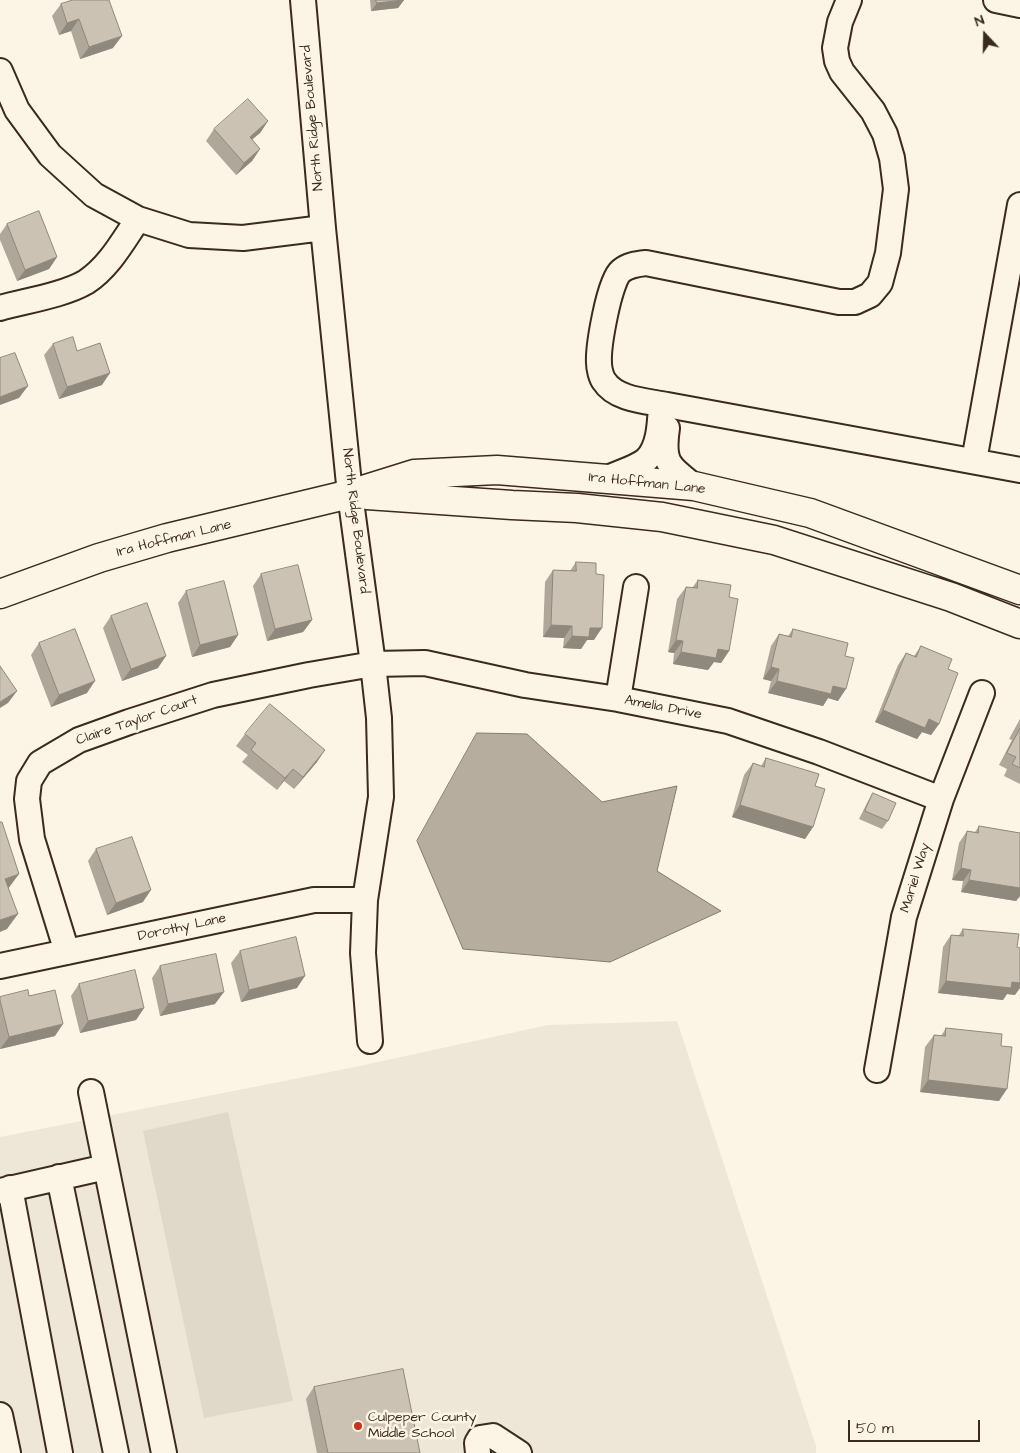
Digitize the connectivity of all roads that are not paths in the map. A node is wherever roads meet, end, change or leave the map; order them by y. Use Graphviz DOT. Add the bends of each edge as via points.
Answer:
graph roads {
  1 [pos="303,0"];
  2 [pos="849,0"];
  3 [pos="996,0"];
  4 [pos="1020,5"];
  5 [pos="0,71"];
  6 [pos="1020,205"];
  7 [pos="138,219"];
  8 [pos="323,228"];
  9 [pos="0,308"];
  10 [pos="667,405"];
  11 [pos="974,461"];
  12 [pos="1020,470"];
  13 [pos="607,480"];
  14 [pos="694,486"];
  15 [pos="350,494"];
  16 [pos="636,587"];
  17 [pos="1020,590"];
  18 [pos="0,594"];
  19 [pos="1020,624"];
  20 [pos="373,664"];
  21 [pos="982,693"];
  22 [pos="618,698"];
  23 [pos="941,799"];
  24 [pos="365,900"];
  25 [pos="67,952"];
  26 [pos="0,966"];
  27 [pos="370,1041"];
  28 [pos="877,1070"];
  29 [pos="91,1092"];
  30 [pos="106,1167"];
  31 [pos="60,1177"];
  32 [pos="5,1189"];
  33 [pos="0,1415"];
  34 [pos="8,1453"];
  35 [pos="60,1453"];
  36 [pos="116,1453"];
  37 [pos="164,1453"];
  38 [pos="478,1453"];
  39 [pos="519,1453"];
  1 -- 8 [label="street, North Ridge Boulevard"];
  2 -- 10 [label="street" via="840,22 835,48 837,62 873,110 885,134 896,189 888,253 880,283 870,295 855,302 839,302 646,263 630,266 620,272 612,286 599,365 604,381 623,396"];
  3 -- 4 [label="street"];
  5 -- 7 [label="street" via="17,110 50,155 94,195"];
  6 -- 11 [label="street"];
  7 -- 8 [label="street" via="189,235 243,238"];
  7 -- 9 [label="street" via="111,258 85,282"];
  8 -- 15 [label="street, North Ridge Boulevard"];
  10 -- 11 [label="street"];
  10 -- 13 [label="street" via="646,460"];
  10 -- 14 [label="street" via="665,454 679,475"];
  11 -- 12 [label="street"];
  13 -- 14 [label="main road, Ira Hoffman Lane"];
  13 -- 15 [label="main road, Ira Hoffman Lane" via="497,470 414,474"];
  14 -- 17 [label="main road, Ira Hoffman Lane" via="810,513"];
  15 -- 18 [label="main road, Ira Hoffman Lane" via="167,538 99,558"];
  15 -- 19 [label="main road, Ira Hoffman Lane" via="577,508 662,517 774,540"];
  15 -- 20 [label="street, North Ridge Boulevard"];
  16 -- 22 [label="street"];
  20 -- 22 [label="street, Amelia Drive" via="425,663 525,685"];
  20 -- 24 [label="street, North Ridge Boulevard" via="379,718 381,797"];
  20 -- 25 [label="street, Claire Taylor Court" via="213,695 79,740 40,763 29,781 27,798 32,839"];
  21 -- 23 [label="street, Mariel Way"];
  22 -- 23 [label="street, Amelia Drive" via="728,721"];
  23 -- 28 [label="street, Mariel Way" via="904,917"];
  24 -- 25 [label="street, Dorothy Lane" via="314,900"];
  24 -- 27 [label="street, North Ridge Boulevard" via="364,953"];
  25 -- 26 [label="street, Dorothy Lane"];
  29 -- 30 [label="street"];
  30 -- 31 [label="street"];
  30 -- 37 [label="street"];
  31 -- 32 [label="street"];
  31 -- 36 [label="street"];
  32 -- 35 [label="street"];
  33 -- 34 [label="street"];
  38 -- 39 [label="street" via="480,1438 494,1436"];
}
